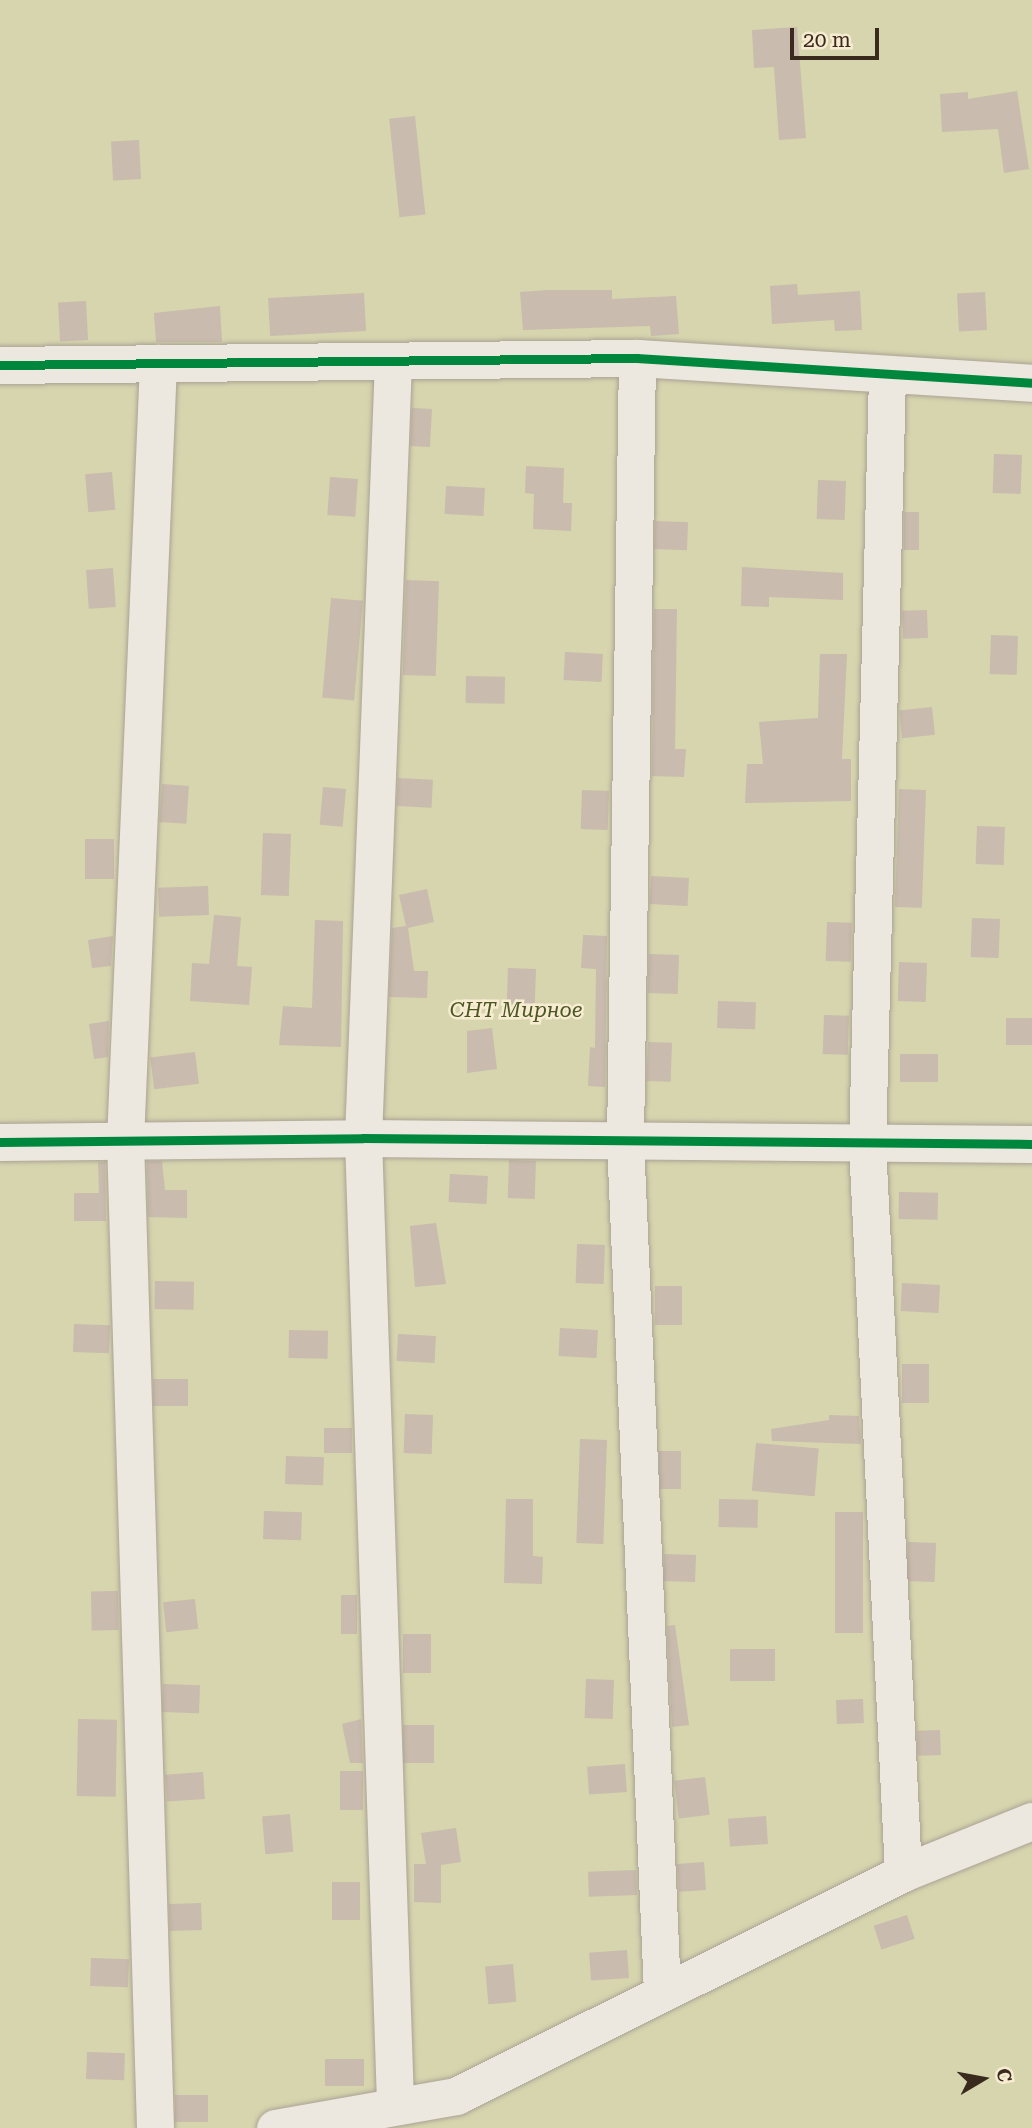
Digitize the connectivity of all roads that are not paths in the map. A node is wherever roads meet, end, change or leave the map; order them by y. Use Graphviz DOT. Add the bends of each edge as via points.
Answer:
graph roads {
  1 [pos="637,358"];
  2 [pos="393,361"];
  3 [pos="158,363"];
  4 [pos="0,365"];
  5 [pos="887,376"];
  6 [pos="1032,383"];
  7 [pos="363,1138"];
  8 [pos="125,1141"];
  9 [pos="625,1141"];
  10 [pos="0,1143"];
  11 [pos="866,1144"];
  12 [pos="1032,1144"];
  13 [pos="1032,1821"];
  14 [pos="903,1873"];
  15 [pos="663,1992"];
  16 [pos="395,2104"];
  17 [pos="155,2128"];
  18 [pos="275,2128"];
  1 -- 2 [label="street"];
  1 -- 5 [label="street"];
  1 -- 9 [label="street"];
  2 -- 3 [label="street"];
  2 -- 7 [label="street"];
  3 -- 4 [label="street"];
  3 -- 8 [label="street"];
  5 -- 6 [label="street"];
  5 -- 11 [label="street"];
  7 -- 8 [label="street"];
  7 -- 9 [label="street"];
  7 -- 16 [label="street"];
  8 -- 10 [label="street"];
  8 -- 17 [label="street"];
  9 -- 11 [label="street"];
  9 -- 15 [label="street"];
  11 -- 12 [label="street"];
  11 -- 14 [label="street"];
  13 -- 14 [label="street"];
  14 -- 15 [label="street"];
  15 -- 16 [label="street" via="456,2096"];
  16 -- 18 [label="street"];
}
